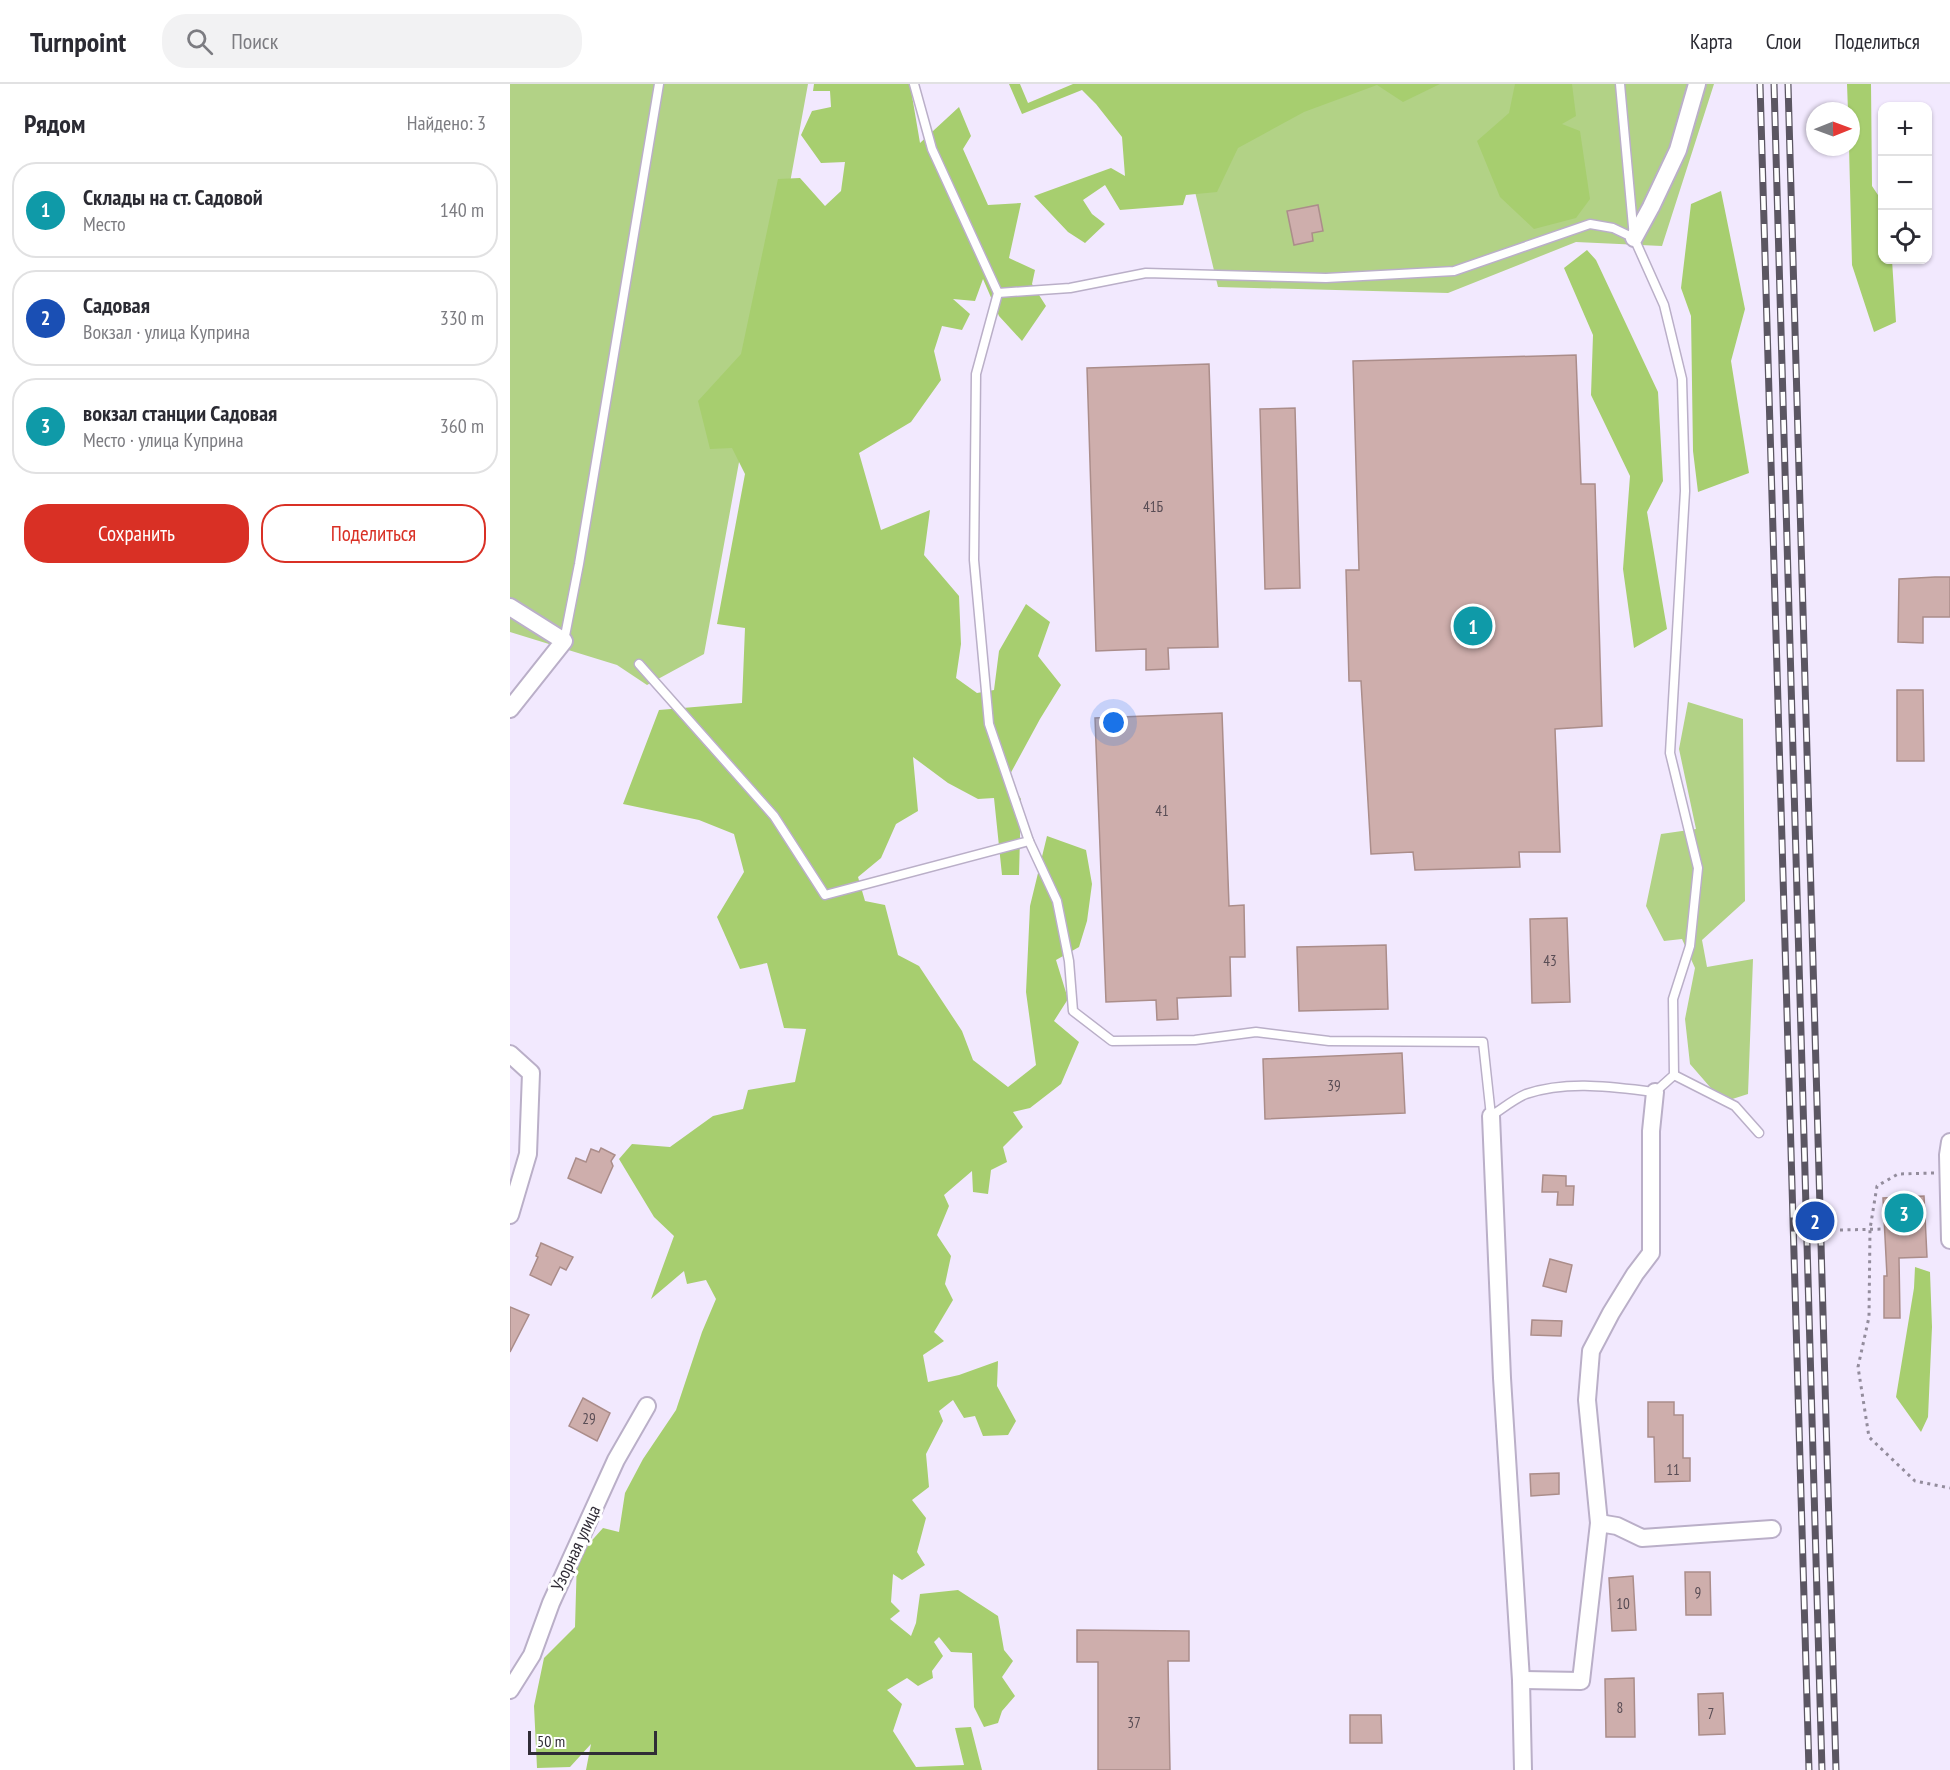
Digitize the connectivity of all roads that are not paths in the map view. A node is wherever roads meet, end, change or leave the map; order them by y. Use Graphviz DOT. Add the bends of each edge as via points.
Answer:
graph roads {
  1 [pos="659,84"];
  2 [pos="914,84"];
  3 [pos="1620,84"];
  4 [pos="1697,84"];
  5 [pos="1634,238"];
  6 [pos="998,293"];
  7 [pos="510,607"];
  8 [pos="564,641"];
  9 [pos="639,664"];
  10 [pos="510,709"];
  11 [pos="1029,841"];
  12 [pos="510,1054"];
  13 [pos="1674,1075"];
  14 [pos="1655,1092"];
  15 [pos="1491,1116"];
  16 [pos="1759,1133"];
  17 [pos="1949,1150"];
  18 [pos="510,1215"];
  19 [pos="1950,1240"];
  20 [pos="647,1406"];
  21 [pos="1599,1523"];
  22 [pos="1772,1529"];
  23 [pos="1521,1680"];
  24 [pos="510,1690"];
  25 [pos="1523,1770"];
  1 -- 8 [label="lane"];
  2 -- 6 [label="lane" via="932,149"];
  3 -- 5 [label="lane"];
  4 -- 5 [label="street" via="1678,150"];
  5 -- 6 [label="lane" via="1613,228 1590,224 1454,271 1326,278 1146,273 1070,288"];
  5 -- 13 [label="lane" via="1664,305 1682,379 1685,491 1670,753 1698,868 1690,946 1673,999"];
  6 -- 11 [label="lane" via="976,374 974,560 989,724"];
  7 -- 8 [label="street"];
  8 -- 10 [label="street"];
  9 -- 11 [label="lane" via="774,816 825,896"];
  11 -- 15 [label="lane" via="1057,901 1069,961 1073,1011 1112,1041 1195,1040 1256,1032 1329,1041 1483,1041"];
  12 -- 18 [label="street" via="531,1073 528,1154"];
  13 -- 14 [label="lane"];
  13 -- 16 [label="lane" via="1735,1106"];
  14 -- 15 [label="lane" via="1599,1085 1556,1088 1525,1095"];
  14 -- 21 [label="street" via="1651,1253 1591,1351 1587,1400"];
  15 -- 23 [label="street"];
  17 -- 19 [label="street"];
  20 -- 24 [label="street, Узорная улица" via="616,1460 550,1604 532,1655"];
  21 -- 22 [label="street" via="1617,1526 1642,1538"];
  21 -- 23 [label="street" via="1581,1681"];
  23 -- 25 [label="street"];
}
